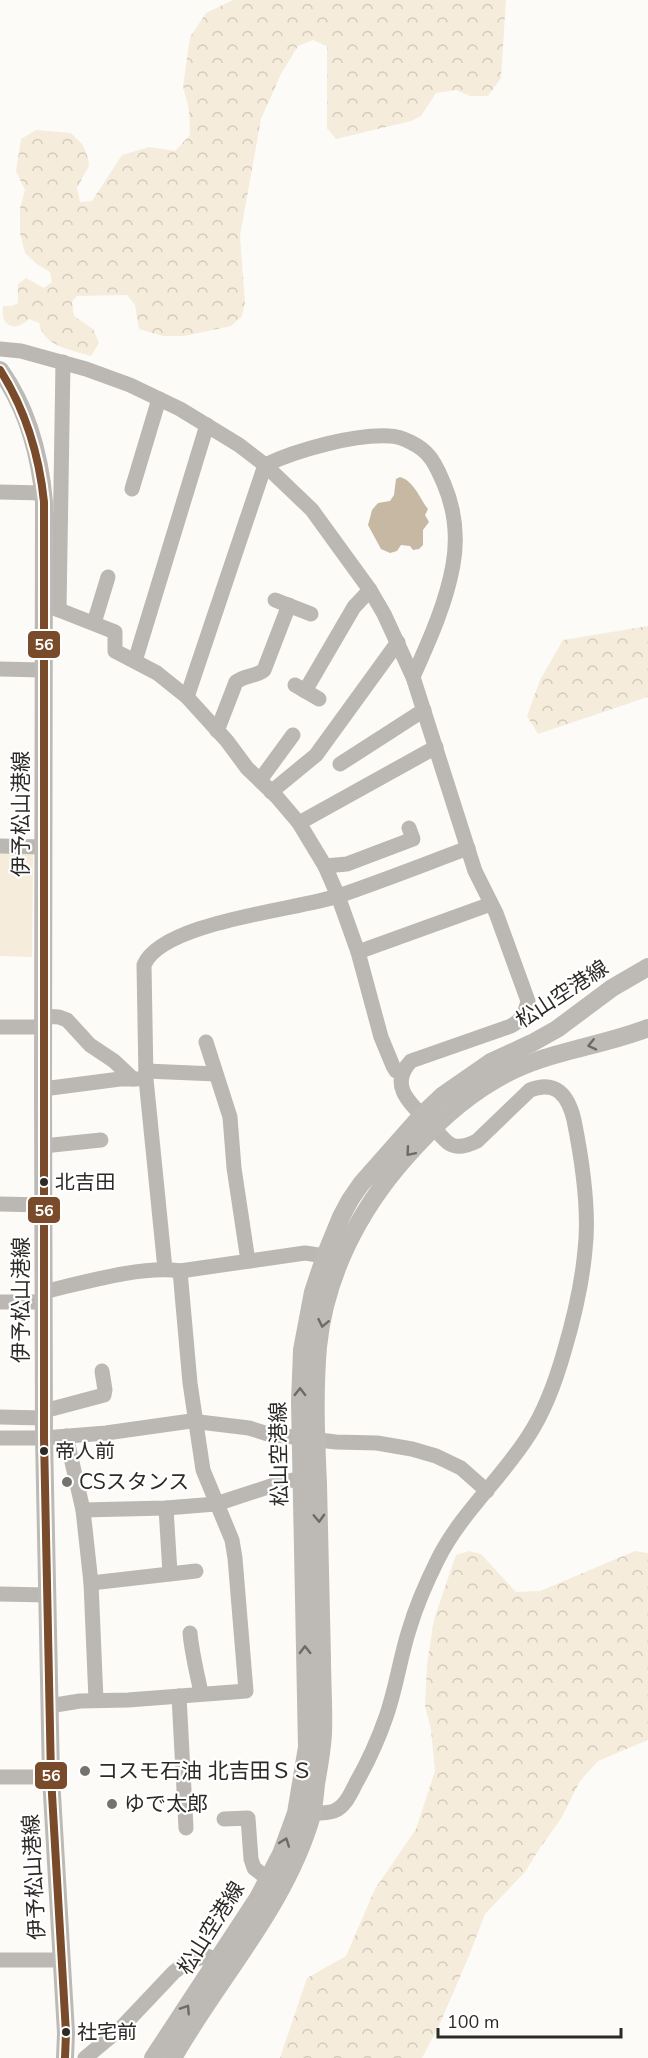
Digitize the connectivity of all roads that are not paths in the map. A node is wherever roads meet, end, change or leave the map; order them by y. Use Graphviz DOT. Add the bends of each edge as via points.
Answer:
graph roads {
  1 [pos="0,349"];
  2 [pos="63,362"];
  3 [pos="0,370"];
  4 [pos="159,399"];
  5 [pos="207,425"];
  6 [pos="265,465"];
  7 [pos="61,471"];
  8 [pos="42,484"];
  9 [pos="132,489"];
  10 [pos="0,492"];
  11 [pos="108,577"];
  12 [pos="370,590"];
  13 [pos="52,607"];
  14 [pos="311,614"];
  15 [pos="94,623"];
  16 [pos="398,642"];
  17 [pos="135,661"];
  18 [pos="0,669"];
  19 [pos="44,670"];
  20 [pos="413,677"];
  21 [pos="187,697"];
  22 [pos="319,699"];
  23 [pos="424,710"];
  24 [pos="217,731"];
  25 [pos="293,735"];
  26 [pos="436,747"];
  27 [pos="340,764"];
  28 [pos="260,780"];
  29 [pos="271,792"];
  30 [pos="298,824"];
  31 [pos="409,828"];
  32 [pos="0,846"];
  33 [pos="43,847"];
  34 [pos="468,848"];
  35 [pos="325,866"];
  36 [pos="338,896"];
  37 [pos="492,904"];
  38 [pos="358,952"];
  39 [pos="648,967"];
  40 [pos="43,1022"];
  41 [pos="0,1027"];
  42 [pos="648,1028"];
  43 [pos="206,1042"];
  44 [pos="403,1073"];
  45 [pos="216,1074"];
  46 [pos="142,1076"];
  47 [pos="43,1089"];
  48 [pos="427,1120"];
  49 [pos="100,1140"];
  50 [pos="43,1146"];
  51 [pos="0,1204"];
  52 [pos="43,1205"];
  53 [pos="325,1256"];
  54 [pos="248,1261"];
  55 [pos="173,1270"];
  56 [pos="43,1297"];
  57 [pos="0,1302"];
  58 [pos="102,1371"];
  59 [pos="44,1414"];
  60 [pos="0,1417"];
  61 [pos="196,1422"];
  62 [pos="66,1436"];
  63 [pos="0,1438"];
  64 [pos="44,1438"];
  65 [pos="309,1438"];
  66 [pos="302,1478"];
  67 [pos="487,1491"];
  68 [pos="216,1504"];
  69 [pos="166,1508"];
  70 [pos="82,1510"];
  71 [pos="196,1571"];
  72 [pos="170,1573"];
  73 [pos="91,1583"];
  74 [pos="0,1594"];
  75 [pos="47,1595"];
  76 [pos="190,1633"];
  77 [pos="201,1694"];
  78 [pos="179,1696"];
  79 [pos="96,1700"];
  80 [pos="50,1706"];
  81 [pos="0,1777"];
  82 [pos="51,1777"];
  83 [pos="304,1813"];
  84 [pos="224,1819"];
  85 [pos="186,1828"];
  86 [pos="268,1879"];
  87 [pos="0,1960"];
  88 [pos="62,1960"];
  89 [pos="218,1960"];
  90 [pos="65,2058"];
  91 [pos="85,2058"];
  92 [pos="153,2058"];
  93 [pos="173,2058"];
  1 -- 2 [label="street"];
  2 -- 4 [label="street"];
  2 -- 7 [label="street"];
  3 -- 8 [label="main road, 伊予松山港線" via="21,409"];
  4 -- 5 [label="street"];
  4 -- 9 [label="street"];
  5 -- 6 [label="street"];
  5 -- 17 [label="street"];
  6 -- 12 [label="street" via="312,510"];
  6 -- 20 [label="street" via="357,438 391,436 429,455 452,502 456,529 453,564 432,634"];
  6 -- 21 [label="street"];
  7 -- 8 [label="street"];
  7 -- 13 [label="street"];
  8 -- 10 [label="street"];
  8 -- 13 [label="main road, 伊予松山港線"];
  11 -- 15 [label="street"];
  12 -- 16 [label="street"];
  12 -- 22 [label="street" via="354,607 300,688"];
  13 -- 15 [label="street"];
  13 -- 19 [label="main road, 伊予松山港線"];
  14 -- 24 [label="street" via="282,603 264,670 236,682"];
  15 -- 17 [label="street" via="115,632 115,651"];
  16 -- 20 [label="street"];
  16 -- 29 [label="street" via="316,755"];
  17 -- 21 [label="street"];
  18 -- 19 [label="street"];
  19 -- 33 [label="main road, 伊予松山港線"];
  20 -- 23 [label="street"];
  21 -- 24 [label="street"];
  23 -- 26 [label="street"];
  23 -- 27 [label="street"];
  24 -- 28 [label="street"];
  25 -- 28 [label="street"];
  26 -- 30 [label="street"];
  26 -- 34 [label="street"];
  28 -- 29 [label="street"];
  29 -- 30 [label="street"];
  30 -- 35 [label="street"];
  31 -- 35 [label="street" via="413,839 347,864"];
  32 -- 33 [label="street"];
  33 -- 40 [label="main road, 伊予松山港線"];
  34 -- 36 [label="street"];
  34 -- 37 [label="street"];
  35 -- 36 [label="street"];
  36 -- 38 [label="street"];
  36 -- 46 [label="street" via="221,922 154,949 144,966"];
  37 -- 38 [label="street"];
  37 -- 44 [label="street" via="526,990 526,1012 511,1026 411,1060"];
  38 -- 44 [label="street" via="381,1037 396,1071"];
  39 -- 48 [label="main road, 松山空港線" via="557,1029 491,1062 442,1096"];
  40 -- 41 [label="street"];
  40 -- 46 [label="street" via="59,1017 67,1020 90,1045"];
  40 -- 47 [label="main road, 伊予松山港線"];
  42 -- 48 [label="main road, 松山空港線, one-way" via="564,1051 514,1070"];
  43 -- 45 [label="street"];
  44 -- 48 [label="street" via="404,1093"];
  45 -- 46 [label="street"];
  45 -- 54 [label="street" via="230,1117"];
  46 -- 47 [label="street"];
  46 -- 55 [label="street"];
  47 -- 50 [label="main road, 伊予松山港線"];
  48 -- 53 [label="main road, 松山空港線" via="350,1200"];
  48 -- 65 [label="main road, 松山空港線, one-way" via="369,1205 336,1271 318,1344 316,1401"];
  48 -- 67 [label="street" via="450,1144 468,1146 530,1090 546,1086 563,1095 570,1107 580,1157 586,1248 572,1323 542,1411 530,1434"];
  49 -- 50 [label="street"];
  50 -- 52 [label="main road, 伊予松山港線"];
  51 -- 52 [label="street"];
  52 -- 56 [label="main road, 伊予松山港線"];
  53 -- 54 [label="street" via="305,1253"];
  65 -- 53 [label="main road, 松山空港線, one-way" via="302,1350"];
  54 -- 55 [label="street"];
  55 -- 56 [label="street" via="101,1279"];
  55 -- 61 [label="street"];
  56 -- 57 [label="street"];
  56 -- 59 [label="main road, 伊予松山港線"];
  58 -- 59 [label="street" via="104,1395"];
  59 -- 60 [label="street"];
  59 -- 64 [label="main road, 伊予松山港線"];
  61 -- 62 [label="street"];
  61 -- 65 [label="street"];
  61 -- 68 [label="street" via="203,1470"];
  62 -- 64 [label="street"];
  62 -- 70 [label="street"];
  63 -- 64 [label="street"];
  64 -- 75 [label="main road, 伊予松山港線"];
  65 -- 66 [label="main road, 松山空港線"];
  65 -- 67 [label="street" via="377,1443 436,1456 461,1468"];
  65 -- 83 [label="main road, 松山空港線, one-way" via="323,1737"];
  66 -- 68 [label="street"];
  83 -- 66 [label="main road, 松山空港線, one-way" via="307,1747"];
  67 -- 83 [label="street" via="439,1557 409,1630 387,1716 352,1791 334,1811"];
  68 -- 69 [label="street"];
  68 -- 77 [label="street" via="232,1540 235,1558 246,1691"];
  69 -- 70 [label="street"];
  69 -- 72 [label="street"];
  70 -- 73 [label="street"];
  71 -- 72 [label="street"];
  72 -- 73 [label="street"];
  73 -- 79 [label="street"];
  74 -- 75 [label="street"];
  75 -- 80 [label="main road, 伊予松山港線"];
  76 -- 77 [label="street"];
  77 -- 78 [label="street"];
  78 -- 79 [label="street"];
  78 -- 85 [label="street"];
  79 -- 80 [label="street"];
  80 -- 82 [label="main road, 伊予松山港線"];
  81 -- 82 [label="street"];
  82 -- 88 [label="main road, 伊予松山港線"];
  86 -- 83 [label="main road, 松山空港線, one-way"];
  83 -- 93 [label="main road, 松山空港線" via="296,1857 273,1905"];
  84 -- 86 [label="street" via="248,1818 250,1859 254,1868"];
  86 -- 89 [label="main road, 松山空港線"];
  87 -- 88 [label="street"];
  88 -- 90 [label="main road, 伊予松山港線"];
  89 -- 91 [label="street" via="207,1956 187,1962"];
  92 -- 89 [label="main road, 松山空港線, one-way"];
}
